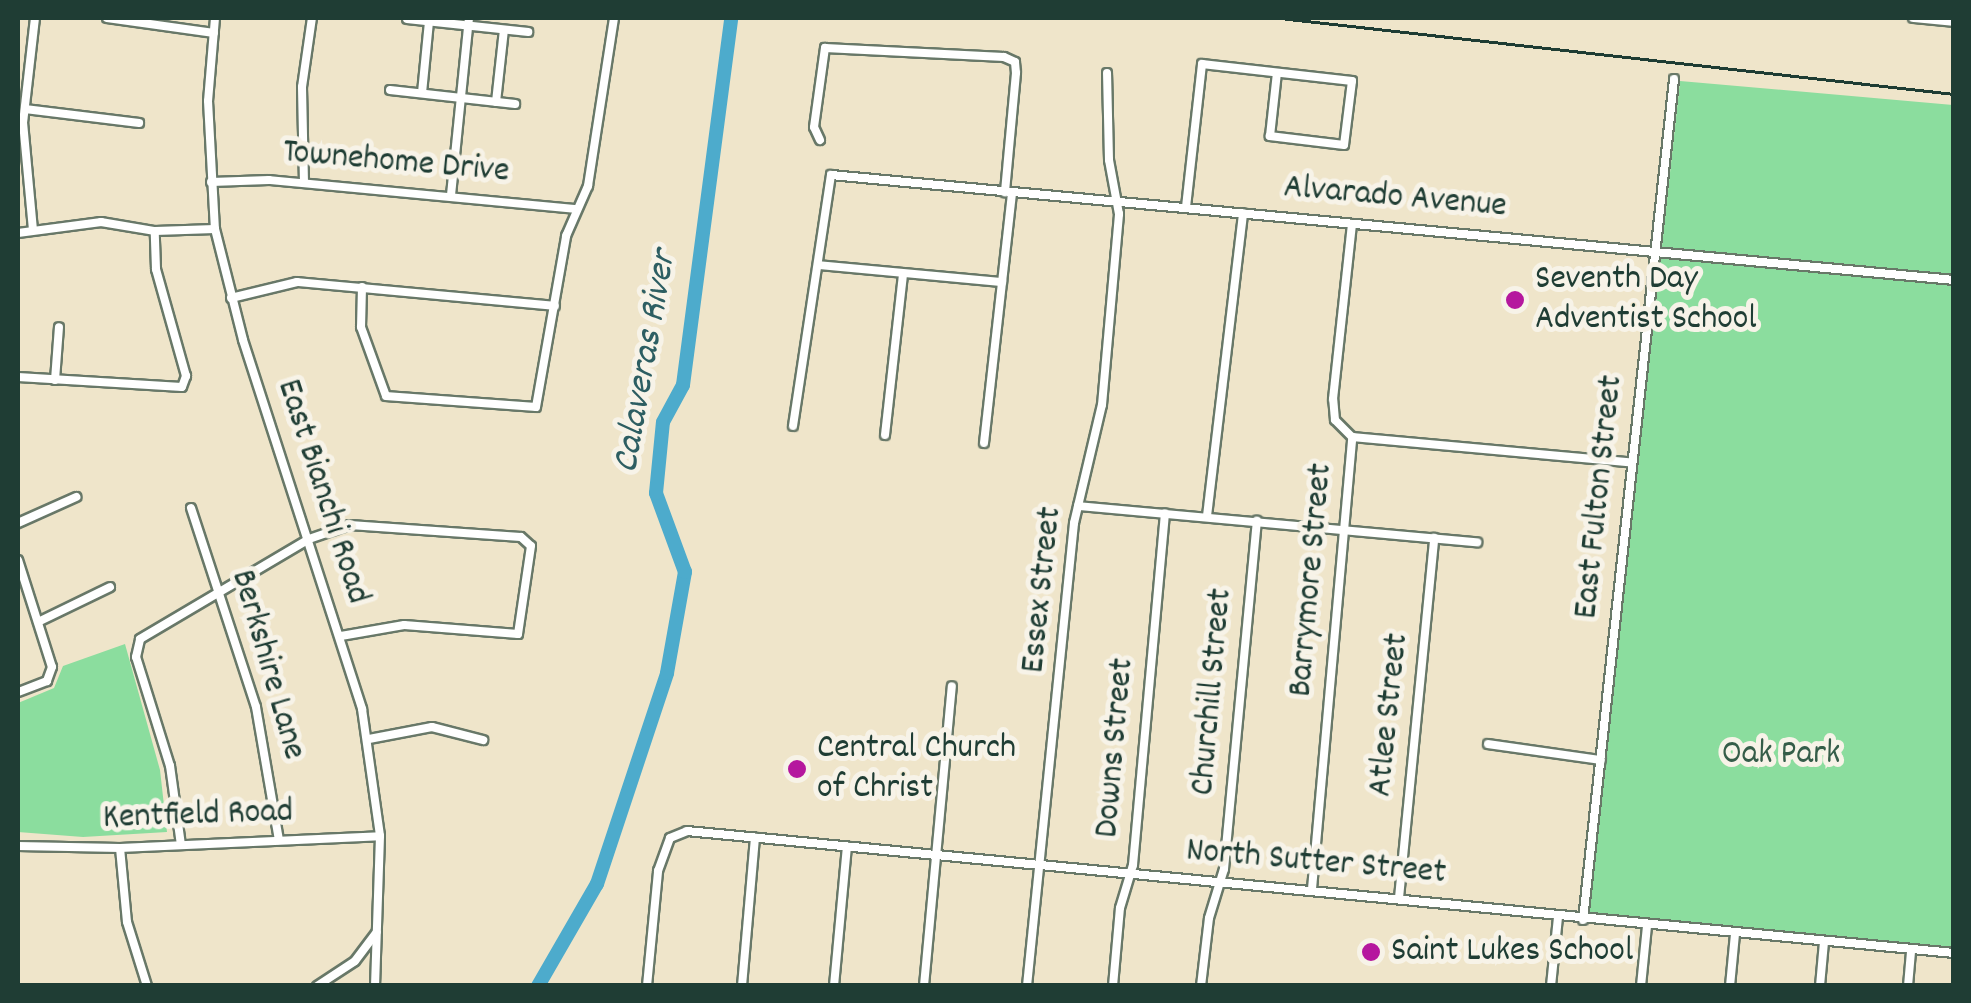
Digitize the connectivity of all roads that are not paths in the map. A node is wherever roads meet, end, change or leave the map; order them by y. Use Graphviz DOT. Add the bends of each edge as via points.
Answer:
graph roads {
  1 [pos="35,18"];
  2 [pos="107,18"];
  3 [pos="215,18"];
  4 [pos="312,18"];
  5 [pos="614,18"];
  6 [pos="1913,18"];
  7 [pos="407,19"];
  8 [pos="429,22"];
  9 [pos="468,22"];
  10 [pos="1954,22"];
  11 [pos="504,30"];
  12 [pos="214,32"];
  13 [pos="528,32"];
  14 [pos="1108,73"];
  15 [pos="1277,73"];
  16 [pos="1674,80"];
  17 [pos="390,90"];
  18 [pos="422,93"];
  19 [pos="460,97"];
  20 [pos="496,102"];
  21 [pos="515,104"];
  22 [pos="25,110"];
  23 [pos="140,124"];
  24 [pos="20,140"];
  25 [pos="820,140"];
  26 [pos="211,182"];
  27 [pos="304,183"];
  28 [pos="1009,192"];
  29 [pos="450,195"];
  30 [pos="1120,202"];
  31 [pos="1186,207"];
  32 [pos="576,209"];
  33 [pos="1243,213"];
  34 [pos="1352,224"];
  35 [pos="215,229"];
  36 [pos="34,230"];
  37 [pos="154,231"];
  38 [pos="18,233"];
  39 [pos="1654,251"];
  40 [pos="818,265"];
  41 [pos="903,274"];
  42 [pos="1954,280"];
  43 [pos="1002,282"];
  44 [pos="362,287"];
  45 [pos="231,298"];
  46 [pos="555,306"];
  47 [pos="59,327"];
  48 [pos="18,377"];
  49 [pos="55,380"];
  50 [pos="793,426"];
  51 [pos="885,434"];
  52 [pos="1352,438"];
  53 [pos="984,443"];
  54 [pos="1629,462"];
  55 [pos="76,497"];
  56 [pos="1078,506"];
  57 [pos="191,508"];
  58 [pos="1166,514"];
  59 [pos="1207,516"];
  60 [pos="1257,522"];
  61 [pos="18,523"];
  62 [pos="1345,529"];
  63 [pos="1434,538"];
  64 [pos="309,539"];
  65 [pos="1477,542"];
  66 [pos="18,560"];
  67 [pos="110,586"];
  68 [pos="218,592"];
  69 [pos="38,622"];
  70 [pos="341,636"];
  71 [pos="952,686"];
  72 [pos="18,692"];
  73 [pos="369,739"];
  74 [pos="483,740"];
  75 [pos="1488,744"];
  76 [pos="1601,760"];
  77 [pos="380,836"];
  78 [pos="755,838"];
  79 [pos="279,840"];
  80 [pos="181,845"];
  81 [pos="18,846"];
  82 [pos="847,847"];
  83 [pos="120,848"];
  84 [pos="938,854"];
  85 [pos="1044,866"];
  86 [pos="1130,874"];
  87 [pos="1220,883"];
  88 [pos="1312,889"];
  89 [pos="1399,898"];
  90 [pos="1558,917"];
  91 [pos="1583,920"];
  92 [pos="1647,926"];
  93 [pos="379,929"];
  94 [pos="1735,934"];
  95 [pos="1824,942"];
  96 [pos="1911,950"];
  97 [pos="1954,954"];
  98 [pos="146,986"];
  99 [pos="317,986"];
  100 [pos="374,986"];
  101 [pos="648,986"];
  102 [pos="742,986"];
  103 [pos="834,986"];
  104 [pos="924,986"];
  105 [pos="1028,986"];
  106 [pos="1114,986"];
  107 [pos="1201,986"];
  108 [pos="1552,986"];
  109 [pos="1641,986"];
  110 [pos="1730,986"];
  111 [pos="1820,986"];
  112 [pos="1908,986"];
  1 -- 22 [label="street"];
  2 -- 12 [label="street"];
  3 -- 12 [label="street, East Bianchi Road"];
  4 -- 27 [label="street" via="302,87"];
  5 -- 32 [label="street" via="588,186"];
  6 -- 10 [label="street"];
  7 -- 8 [label="street"];
  8 -- 9 [label="street"];
  8 -- 18 [label="street"];
  9 -- 11 [label="street"];
  9 -- 19 [label="street"];
  11 -- 13 [label="street"];
  11 -- 20 [label="street"];
  12 -- 26 [label="street, East Bianchi Road"];
  14 -- 30 [label="street, Essex Street" via="1110,160"];
  15 -- 15 [label="street" via="1352,81 1344,145 1270,136"];
  15 -- 31 [label="street" via="1202,64"];
  16 -- 39 [label="street, East Fulton Street"];
  17 -- 18 [label="street"];
  18 -- 19 [label="street"];
  19 -- 20 [label="street"];
  19 -- 29 [label="street"];
  20 -- 21 [label="street"];
  22 -- 23 [label="street"];
  22 -- 24 [label="street"];
  24 -- 36 [label="street"];
  25 -- 28 [label="street" via="814,127 826,48 1004,57 1015,62 1016,72"];
  26 -- 27 [label="street, Townehome Drive"];
  26 -- 35 [label="street, East Bianchi Road"];
  27 -- 29 [label="street, Townehome Drive"];
  28 -- 30 [label="street, Alvarado Avenue"];
  28 -- 40 [label="street, Alvarado Avenue" via="831,175"];
  28 -- 43 [label="street"];
  29 -- 32 [label="street, Townehome Drive"];
  30 -- 31 [label="street, Alvarado Avenue"];
  30 -- 56 [label="street, Essex Street" via="1102,404"];
  31 -- 33 [label="street, Alvarado Avenue"];
  32 -- 46 [label="street"];
  33 -- 34 [label="street, Alvarado Avenue"];
  33 -- 59 [label="street"];
  34 -- 39 [label="street, Alvarado Avenue"];
  34 -- 52 [label="street, Barrymore Street" via="1332,399 1335,420"];
  35 -- 37 [label="street"];
  35 -- 45 [label="street, East Bianchi Road"];
  36 -- 37 [label="street" via="101,222"];
  36 -- 38 [label="street"];
  37 -- 49 [label="street" via="156,269 186,384 174,390"];
  39 -- 42 [label="street, Alvarado Avenue"];
  39 -- 54 [label="street, East Fulton Street"];
  40 -- 41 [label="street"];
  40 -- 50 [label="street"];
  41 -- 43 [label="street"];
  41 -- 51 [label="street"];
  43 -- 53 [label="street"];
  44 -- 45 [label="street" via="297,282"];
  44 -- 46 [label="street"];
  44 -- 46 [label="street" via="362,334 386,396 536,408"];
  45 -- 64 [label="street, East Bianchi Road"];
  47 -- 49 [label="street"];
  48 -- 49 [label="street"];
  52 -- 54 [label="street"];
  52 -- 62 [label="street, Barrymore Street"];
  54 -- 76 [label="street, East Fulton Street"];
  55 -- 61 [label="street"];
  56 -- 58 [label="street"];
  56 -- 85 [label="street, Essex Street"];
  57 -- 68 [label="street, Berkshire Lane"];
  58 -- 59 [label="street"];
  58 -- 86 [label="street, Downs Street"];
  59 -- 60 [label="street"];
  60 -- 62 [label="street"];
  60 -- 87 [label="street, Churchill Street"];
  62 -- 63 [label="street"];
  62 -- 88 [label="street, Barrymore Street"];
  63 -- 65 [label="street"];
  63 -- 89 [label="street, Atlee Street"];
  64 -- 68 [label="street"];
  64 -- 70 [label="street, East Bianchi Road"];
  64 -- 70 [label="street" via="356,524 528,542 524,626 518,634 404,625"];
  66 -- 69 [label="street"];
  67 -- 69 [label="street"];
  68 -- 79 [label="street, Berkshire Lane" via="264,741"];
  68 -- 80 [label="street" via="137,644 170,766"];
  69 -- 72 [label="street" via="50,675"];
  70 -- 73 [label="street, East Bianchi Road"];
  71 -- 84 [label="street"];
  73 -- 74 [label="street" via="432,727"];
  73 -- 77 [label="street, East Bianchi Road"];
  75 -- 76 [label="street"];
  76 -- 91 [label="street, East Fulton Street"];
  77 -- 79 [label="street, Kentfield Road"];
  77 -- 93 [label="street, East Bianchi Road"];
  78 -- 82 [label="street, North Sutter Street"];
  78 -- 101 [label="street, North Sutter Street" via="674,834 656,878"];
  78 -- 102 [label="street"];
  79 -- 80 [label="street, Kentfield Road"];
  80 -- 83 [label="street, Kentfield Road"];
  81 -- 83 [label="street, Kentfield Road"];
  82 -- 84 [label="street, North Sutter Street"];
  82 -- 103 [label="street"];
  83 -- 98 [label="street" via="123,898"];
  84 -- 85 [label="street, North Sutter Street"];
  84 -- 104 [label="street"];
  85 -- 86 [label="street, North Sutter Street"];
  85 -- 105 [label="street, Essex Street"];
  86 -- 87 [label="street, North Sutter Street"];
  86 -- 106 [label="street, Downs Street"];
  87 -- 88 [label="street, North Sutter Street"];
  87 -- 107 [label="street, Churchill Street"];
  88 -- 89 [label="street, North Sutter Street"];
  89 -- 90 [label="street, North Sutter Street"];
  90 -- 91 [label="street, North Sutter Street"];
  90 -- 108 [label="street"];
  91 -- 92 [label="street, North Sutter Street"];
  92 -- 94 [label="street, North Sutter Street"];
  92 -- 109 [label="street"];
  93 -- 99 [label="street" via="354,961"];
  93 -- 100 [label="street, East Bianchi Road"];
  94 -- 95 [label="street, North Sutter Street"];
  94 -- 110 [label="street"];
  95 -- 96 [label="street, North Sutter Street"];
  95 -- 111 [label="street"];
  96 -- 97 [label="street, North Sutter Street"];
  96 -- 112 [label="street"];
}
